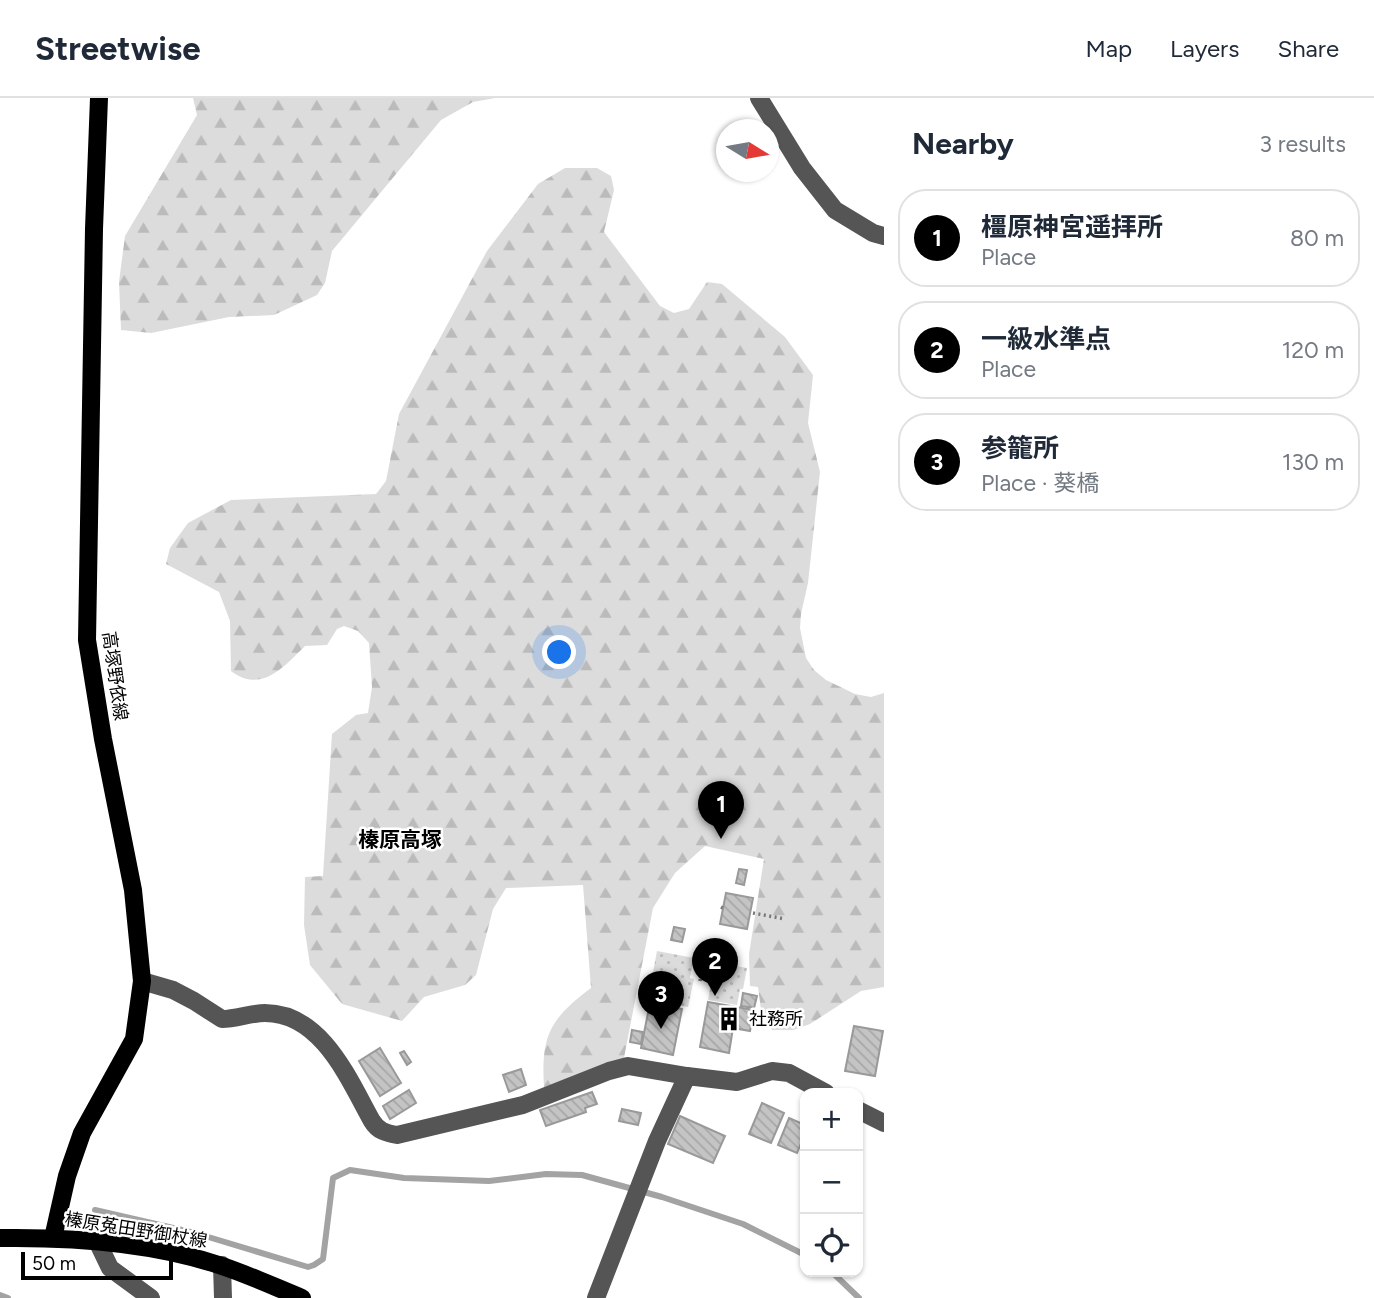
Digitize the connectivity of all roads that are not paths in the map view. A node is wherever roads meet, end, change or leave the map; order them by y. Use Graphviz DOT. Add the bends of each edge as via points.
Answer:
graph roads {
  1 [pos="99,98"];
  2 [pos="759,98"];
  3 [pos="884,236"];
  4 [pos="142,981"];
  5 [pos="687,1076"];
  6 [pos="818,1088"];
  7 [pos="863,1112"];
  8 [pos="884,1123"];
  9 [pos="0,1238"];
  10 [pos="53,1238"];
  11 [pos="97,1241"];
  12 [pos="222,1265"];
  13 [pos="151,1298"];
  14 [pos="223,1298"];
  15 [pos="302,1298"];
  16 [pos="596,1298"];
  1 -- 4 [label="main road, 高塚野依線" via="87,640 133,890"];
  2 -- 3 [label="street" via="802,168 835,209"];
  4 -- 5 [label="street" via="173,990 222,1020 266,1013 303,1024 336,1057 377,1129 397,1135 523,1105 628,1066"];
  4 -- 10 [label="main road, 高塚野依線" via="134,1039 82,1133"];
  5 -- 6 [label="street" via="737,1082 772,1071 789,1073"];
  5 -- 16 [label="street"];
  7 -- 8 [label="street"];
  9 -- 10 [label="main road, 榛原菟田野御杖線"];
  10 -- 11 [label="main road, 榛原菟田野御杖線"];
  11 -- 12 [label="main road, 榛原菟田野御杖線"];
  11 -- 13 [label="street" via="110,1268"];
  12 -- 14 [label="street"];
  12 -- 15 [label="main road, 榛原菟田野御杖線"];
}
